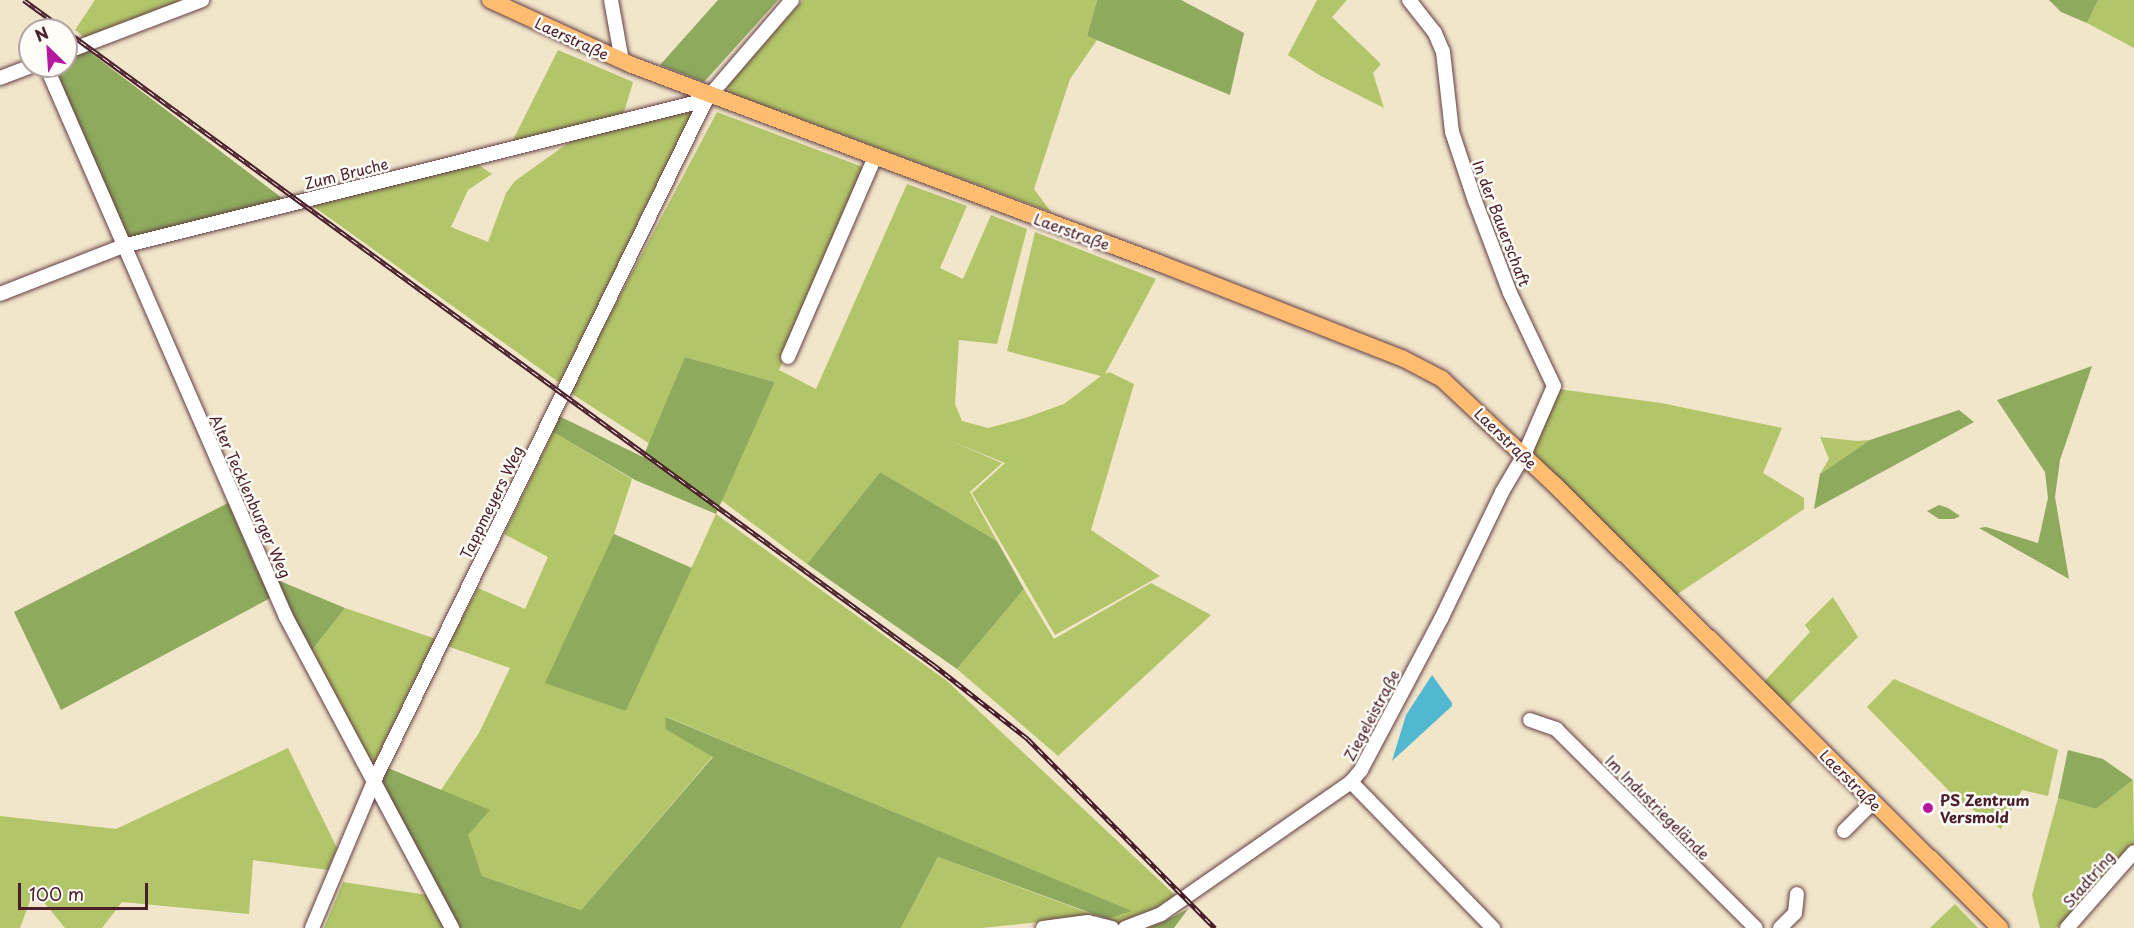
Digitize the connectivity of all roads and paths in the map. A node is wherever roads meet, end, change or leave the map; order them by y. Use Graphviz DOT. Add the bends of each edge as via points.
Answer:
graph roads {
  1 [pos="202,0"];
  2 [pos="490,0"];
  3 [pos="611,0"];
  4 [pos="792,0"];
  5 [pos="1409,0"];
  6 [pos="78,47"];
  7 [pos="622,61"];
  8 [pos="18,71"];
  9 [pos="0,78"];
  10 [pos="51,78"];
  11 [pos="708,97"];
  12 [pos="875,157"];
  13 [pos="123,246"];
  14 [pos="0,294"];
  15 [pos="788,357"];
  16 [pos="1524,455"];
  17 [pos="1530,720"];
  18 [pos="374,781"];
  19 [pos="1351,782"];
  20 [pos="1873,802"];
  21 [pos="1844,831"];
  22 [pos="2134,852"];
  23 [pos="1797,894"];
  24 [pos="312,928"];
  25 [pos="452,928"];
  26 [pos="1043,928"];
  27 [pos="1112,928"];
  28 [pos="1125,928"];
  29 [pos="1493,928"];
  30 [pos="1756,928"];
  31 [pos="1780,928"];
  32 [pos="2000,928"];
  33 [pos="2067,928"];
  1 -- 6 [label="street"];
  2 -- 7 [label="main road, Laerstraße"];
  3 -- 7 [label="street, Laerstraße"];
  4 -- 11 [label="street, Tappmeyers Weg"];
  5 -- 16 [label="street, In der Bauerschaft" via="1435,33 1443,52 1452,132 1474,201 1510,292 1554,386"];
  7 -- 11 [label="main road, Laerstraße"];
  8 -- 9 [label="street"];
  10 -- 13 [label="street, Alter Tecklenburger Weg"];
  11 -- 12 [label="main road, Laerstraße"];
  11 -- 13 [label="street, Zum Bruche"];
  11 -- 18 [label="street, Tappmeyers Weg"];
  12 -- 15 [label="street"];
  12 -- 16 [label="main road, Laerstraße" via="1402,358 1442,379"];
  13 -- 14 [label="street, Zum Bruche"];
  13 -- 18 [label="street, Alter Tecklenburger Weg" via="286,617"];
  16 -- 19 [label="street, Ziegeleistraße" via="1436,629"];
  16 -- 20 [label="main road, Laerstraße"];
  17 -- 30 [label="street, Im Industriegelände" via="1556,729"];
  18 -- 24 [label="street, Tappmeyers Weg"];
  18 -- 25 [label="street, Alter Tecklenburger Weg"];
  19 -- 28 [label="street, Ziegeleistraße" via="1161,914"];
  19 -- 29 [label="street"];
  20 -- 21 [label="street"];
  20 -- 32 [label="main road, Laerstraße"];
  22 -- 33 [label="street, Stadtring"];
  23 -- 31 [label="street" via="1795,913"];
  26 -- 27 [label="street" via="1088,922"];
}
